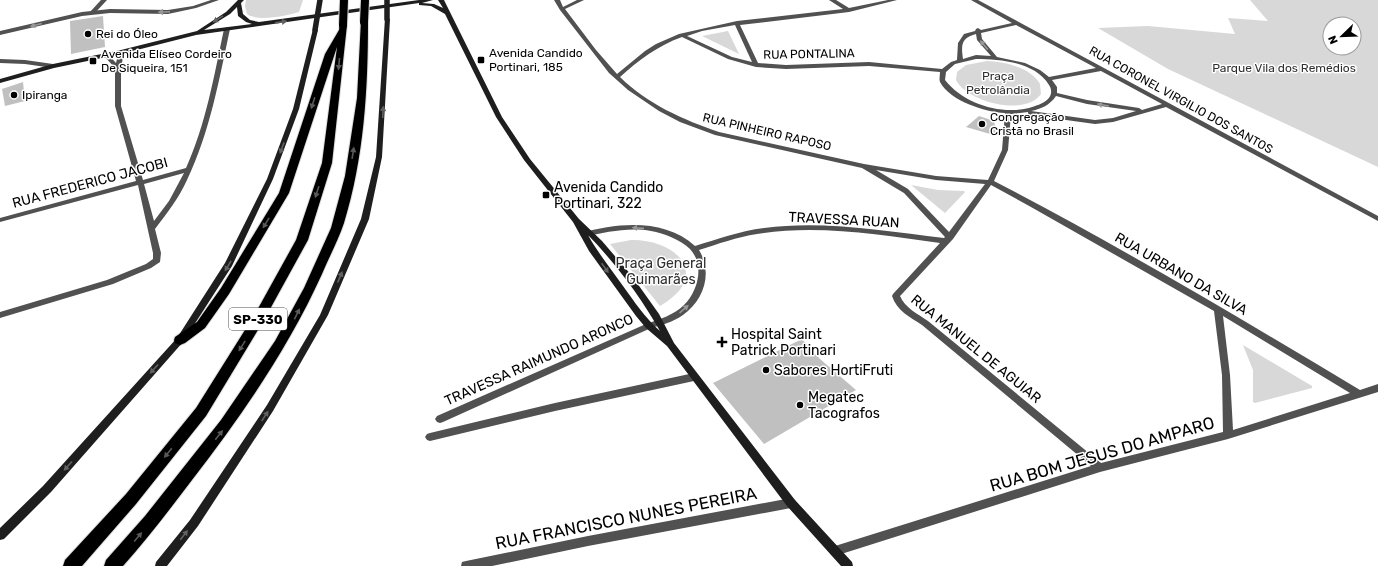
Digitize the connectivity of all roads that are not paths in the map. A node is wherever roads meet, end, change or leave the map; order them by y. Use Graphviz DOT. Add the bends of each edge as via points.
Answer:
graph roads {
  1 [pos="104,0"];
  2 [pos="216,0"];
  3 [pos="320,0"];
  4 [pos="344,0"];
  5 [pos="365,0"];
  6 [pos="387,0"];
  7 [pos="409,0"];
  8 [pos="430,0"];
  9 [pos="441,0"];
  10 [pos="557,0"];
  11 [pos="581,0"];
  12 [pos="832,0"];
  13 [pos="894,0"];
  14 [pos="974,0"];
  15 [pos="240,2"];
  16 [pos="404,4"];
  17 [pos="562,9"];
  18 [pos="849,10"];
  19 [pos="92,13"];
  20 [pos="448,13"];
  21 [pos="737,23"];
  22 [pos="1018,23"];
  23 [pos="268,24"];
  24 [pos="342,27"];
  25 [pos="227,30"];
  26 [pos="978,30"];
  27 [pos="0,33"];
  28 [pos="196,33"];
  29 [pos="681,35"];
  30 [pos="122,52"];
  31 [pos="106,55"];
  32 [pos="995,57"];
  33 [pos="960,60"];
  34 [pos="0,61"];
  35 [pos="756,65"];
  36 [pos="53,66"];
  37 [pos="118,68"];
  38 [pos="1102,69"];
  39 [pos="944,71"];
  40 [pos="618,77"];
  41 [pos="1048,79"];
  42 [pos="0,81"];
  43 [pos="1054,94"];
  44 [pos="1166,105"];
  45 [pos="1142,111"];
  46 [pos="1025,112"];
  47 [pos="1008,113"];
  48 [pos="864,166"];
  49 [pos="187,170"];
  50 [pos="990,182"];
  51 [pos="139,183"];
  52 [pos="1378,219"];
  53 [pos="0,220"];
  54 [pos="152,228"];
  55 [pos="588,234"];
  56 [pos="948,239"];
  57 [pos="694,249"];
  58 [pos="1218,309"];
  59 [pos="0,315"];
  60 [pos="660,323"];
  61 [pos="649,326"];
  62 [pos="180,340"];
  63 [pos="670,344"];
  64 [pos="694,377"];
  65 [pos="1378,388"];
  66 [pos="1358,393"];
  67 [pos="440,419"];
  68 [pos="1228,435"];
  69 [pos="430,437"];
  70 [pos="1100,468"];
  71 [pos="791,503"];
  72 [pos="0,535"];
  73 [pos="835,551"];
  74 [pos="71,566"];
  75 [pos="112,566"];
  76 [pos="160,566"];
  77 [pos="466,566"];
  78 [pos="848,566"];
  1 -- 19 [label="street"];
  2 -- 19 [label="street, one-way" via="175,11"];
  3 -- 62 [label="main road, one-way, bridge" via="296,109 270,180 229,264"];
  4 -- 24 [label="highway, SP-330, bridge"];
  75 -- 5 [label="highway, SP-330, one-way, bridge" via="137,539 231,421 288,331 316,274 338,224 350,172 364,70"];
  76 -- 6 [label="main road, one-way, bridge" via="194,523 270,408 324,315 365,219 379,157"];
  7 -- 16 [label="main road"];
  8 -- 16 [label="main road"];
  9 -- 20 [label="main road"];
  10 -- 17 [label="street, RUA PINHEIRO RAPOSO"];
  11 -- 17 [label="street"];
  12 -- 18 [label="street"];
  13 -- 18 [label="street"];
  14 -- 22 [label="street, RUA CORONEL VIRGILIO DOS SANTOS"];
  15 -- 23 [label="main road" via="240,15 248,21"];
  15 -- 28 [label="main road, one-way" via="228,13"];
  16 -- 20 [label="main road" via="424,4"];
  23 -- 16 [label="main road, one-way"];
  17 -- 40 [label="street, RUA PINHEIRO RAPOSO"];
  18 -- 21 [label="street"];
  19 -- 27 [label="street, one-way"];
  20 -- 55 [label="main road" via="499,117 527,160"];
  21 -- 29 [label="street"];
  21 -- 35 [label="street"];
  22 -- 26 [label="street"];
  22 -- 38 [label="street, RUA CORONEL VIRGILIO DOS SANTOS"];
  23 -- 25 [label="main road"];
  24 -- 62 [label="highway, one-way" via="329,54 284,193 225,292 201,325"];
  24 -- 74 [label="highway, SP-330, one-way" via="327,162 302,240 260,317 201,412 131,499"];
  25 -- 28 [label="main road"];
  25 -- 49 [label="street" via="209,109"];
  32 -- 26 [label="street, one-way" via="979,39"];
  26 -- 33 [label="street" via="961,39"];
  28 -- 30 [label="main road"];
  29 -- 35 [label="street, RUA PONTALINA" via="730,58"];
  29 -- 40 [label="street" via="646,52"];
  30 -- 31 [label="main road"];
  30 -- 37 [label="street"];
  31 -- 36 [label="main road"];
  31 -- 37 [label="street"];
  32 -- 33 [label="street"];
  32 -- 41 [label="street" via="1026,65"];
  33 -- 39 [label="street" via="950,64"];
  34 -- 36 [label="street"];
  35 -- 39 [label="street, RUA PONTALINA" via="786,67 869,64"];
  36 -- 42 [label="main road"];
  37 -- 51 [label="street" via="118,106"];
  38 -- 41 [label="street"];
  38 -- 44 [label="street, RUA CORONEL VIRGILIO DOS SANTOS"];
  39 -- 47 [label="street" via="942,79 957,97 977,106"];
  40 -- 48 [label="street, RUA PINHEIRO RAPOSO" via="657,108 696,128"];
  41 -- 43 [label="street"];
  45 -- 43 [label="street, one-way"];
  43 -- 46 [label="street" via="1050,102"];
  44 -- 45 [label="street"];
  44 -- 52 [label="street, RUA CORONEL VIRGILIO DOS SANTOS"];
  45 -- 46 [label="street" via="1113,120 1095,122"];
  46 -- 47 [label="street"];
  47 -- 50 [label="street, RUA MANUEL DE AGUIAR" via="1005,150"];
  48 -- 50 [label="street" via="936,178"];
  48 -- 56 [label="street, RUA PINHEIRO RAPOSO" via="906,191"];
  49 -- 51 [label="street, RUA FREDERICO JACOBI"];
  49 -- 54 [label="street" via="172,201"];
  50 -- 56 [label="street, RUA MANUEL DE AGUIAR"];
  50 -- 58 [label="street, RUA URBANO DA SILVA"];
  51 -- 53 [label="street, RUA FREDERICO JACOBI"];
  51 -- 54 [label="street"];
  54 -- 59 [label="street" via="157,258 153,265 123,278"];
  57 -- 55 [label="street, one-way" via="670,234 653,229 625,228"];
  55 -- 60 [label="main road" via="632,283"];
  55 -- 61 [label="main road, one-way" via="613,281"];
  56 -- 57 [label="street, TRAVESSA RUAN" via="799,228 750,232"];
  56 -- 70 [label="street, RUA MANUEL DE AGUIAR" via="899,292 897,300"];
  60 -- 57 [label="street, one-way" via="681,312 702,287 700,262"];
  58 -- 66 [label="street, RUA URBANO DA SILVA"];
  58 -- 68 [label="street" via="1226,375"];
  60 -- 61 [label="street"];
  60 -- 63 [label="main road"];
  61 -- 63 [label="main road"];
  61 -- 67 [label="street, TRAVESSA RAIMUNDO ARONCO"];
  62 -- 72 [label="main road, one-way" via="47,489"];
  63 -- 64 [label="main road"];
  64 -- 69 [label="street"];
  64 -- 71 [label="main road"];
  65 -- 66 [label="street, RUA BOM JESUS DO AMPARO"];
  66 -- 68 [label="street, RUA BOM JESUS DO AMPARO"];
  68 -- 70 [label="street, RUA BOM JESUS DO AMPARO"];
  70 -- 73 [label="street, RUA BOM JESUS DO AMPARO"];
  71 -- 73 [label="main road"];
  71 -- 77 [label="street, RUA FRANCISCO NUNES PEREIRA"];
  73 -- 78 [label="main road"];
}
